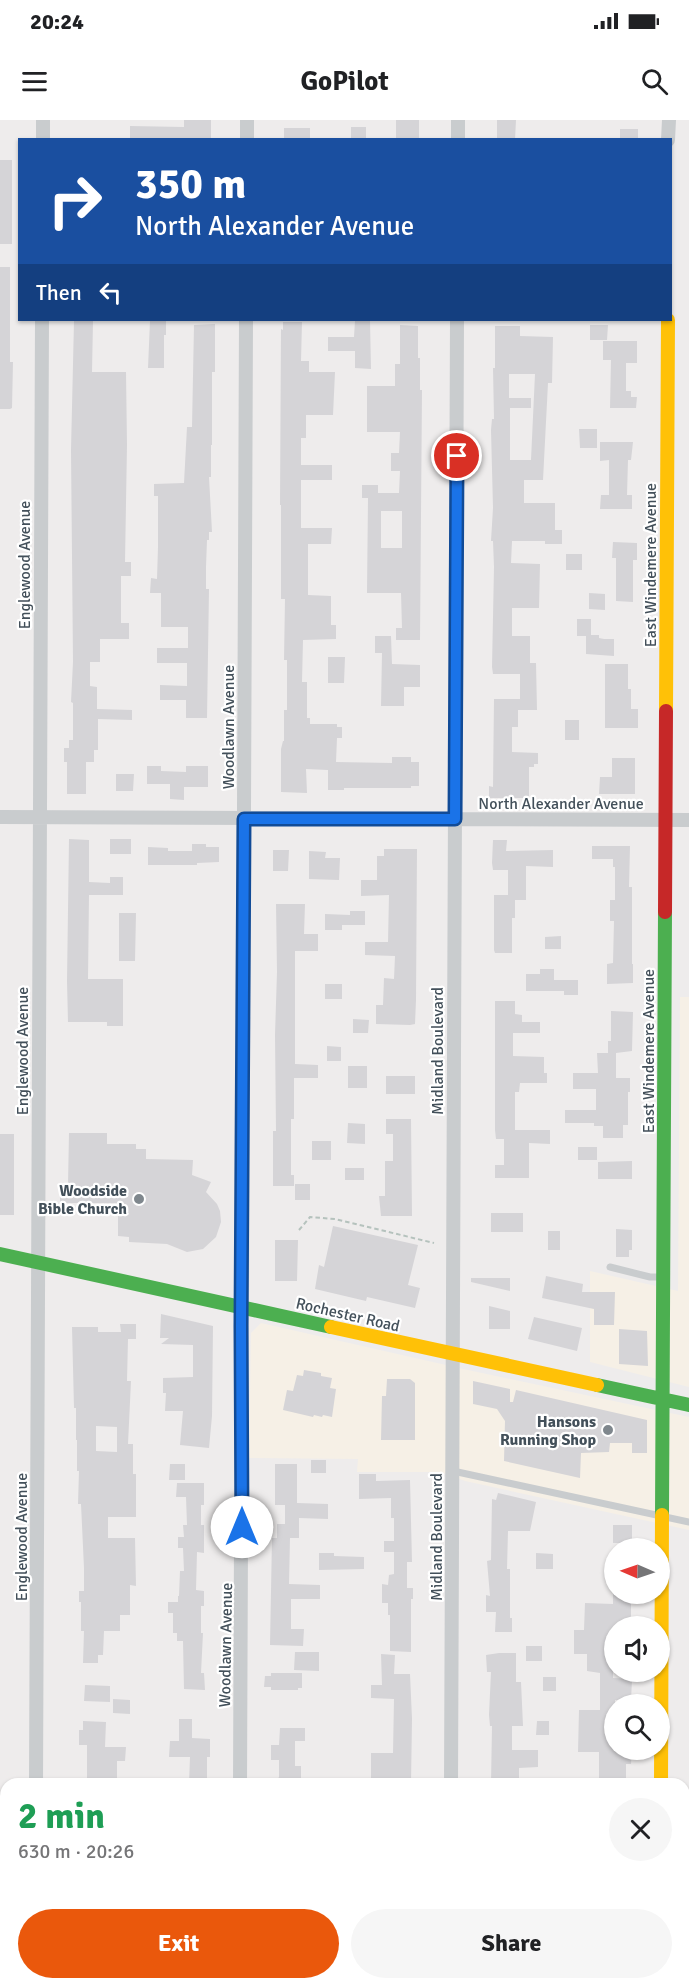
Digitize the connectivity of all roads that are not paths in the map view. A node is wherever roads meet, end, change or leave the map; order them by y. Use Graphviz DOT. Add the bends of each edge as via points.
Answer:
graph roads {
  1 [pos="43,120"];
  2 [pos="247,120"];
  3 [pos="458,120"];
  4 [pos="669,120"];
  5 [pos="43,138"];
  6 [pos="247,138"];
  7 [pos="458,138"];
  8 [pos="669,138"];
  9 [pos="42,321"];
  10 [pos="246,321"];
  11 [pos="457,321"];
  12 [pos="668,321"];
  13 [pos="0,817"];
  14 [pos="40,818"];
  15 [pos="244,819"];
  16 [pos="455,819"];
  17 [pos="666,820"];
  18 [pos="689,820"];
  19 [pos="0,1254"];
  20 [pos="38,1262"];
  21 [pos="610,1267"];
  22 [pos="664,1277"];
  23 [pos="242,1307"];
  24 [pos="452,1353"];
  25 [pos="662,1400"];
  26 [pos="689,1405"];
  27 [pos="453,1471"];
  28 [pos="663,1517"];
  29 [pos="689,1522"];
  30 [pos="36,1778"];
  31 [pos="240,1778"];
  32 [pos="451,1778"];
  33 [pos="661,1778"];
  1 -- 5 [label="street"];
  2 -- 6 [label="street"];
  3 -- 7 [label="street"];
  4 -- 8 [label="street"];
  9 -- 14 [label="street, Englewood Avenue"];
  10 -- 15 [label="street, Woodlawn Avenue"];
  11 -- 16 [label="street, Midland Boulevard"];
  12 -- 17 [label="street, East Windemere Avenue"];
  13 -- 14 [label="street, North Alexander Avenue"];
  14 -- 15 [label="street, North Alexander Avenue"];
  14 -- 20 [label="street, Englewood Avenue"];
  15 -- 16 [label="street, North Alexander Avenue"];
  15 -- 23 [label="street, Woodlawn Avenue"];
  16 -- 17 [label="street, North Alexander Avenue"];
  16 -- 24 [label="street, Midland Boulevard"];
  17 -- 18 [label="street, North Alexander Avenue"];
  17 -- 22 [label="street, East Windemere Avenue"];
  19 -- 20 [label="street, Rochester Road"];
  20 -- 23 [label="street, Rochester Road"];
  20 -- 30 [label="street, Englewood Avenue"];
  21 -- 22 [label="lane"];
  22 -- 25 [label="street, East Windemere Avenue"];
  23 -- 24 [label="street, Rochester Road"];
  23 -- 31 [label="street, Woodlawn Avenue"];
  24 -- 25 [label="street, Rochester Road"];
  24 -- 27 [label="street, Midland Boulevard"];
  25 -- 26 [label="street, Rochester Road"];
  25 -- 28 [label="street, East Windemere Avenue"];
  27 -- 28 [label="lane"];
  27 -- 32 [label="street, Midland Boulevard"];
  28 -- 29 [label="lane"];
  28 -- 33 [label="street, East Windemere Avenue"];
}
